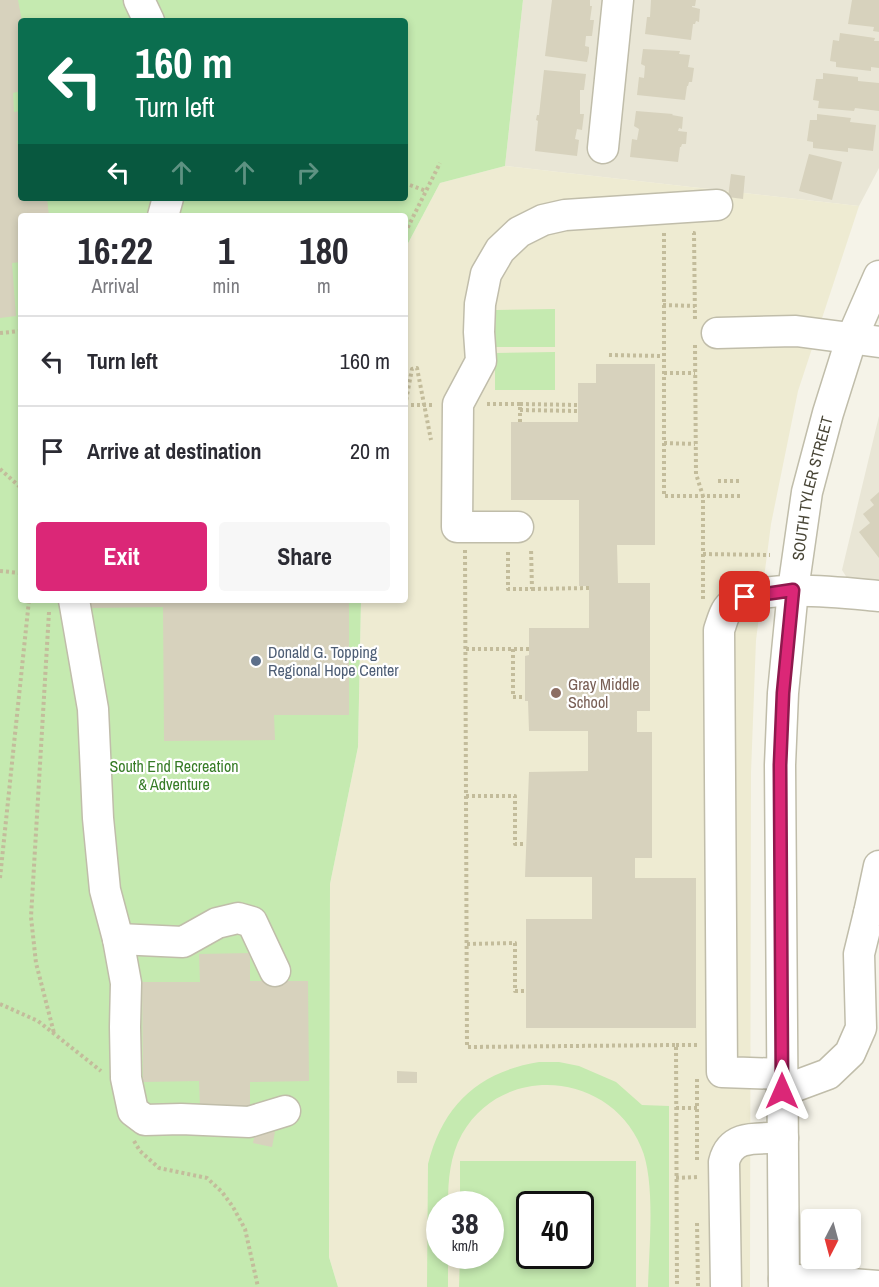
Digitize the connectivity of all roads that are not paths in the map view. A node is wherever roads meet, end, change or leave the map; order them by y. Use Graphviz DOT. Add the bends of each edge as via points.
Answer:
graph roads {
  1 [pos="139,0"];
  2 [pos="618,0"];
  3 [pos="147,18"];
  4 [pos="603,148"];
  5 [pos="717,205"];
  6 [pos="879,276"];
  7 [pos="702,333"];
  8 [pos="865,341"];
  9 [pos="519,534"];
  10 [pos="793,590"];
  11 [pos="879,596"];
  12 [pos="62,604"];
  13 [pos="879,866"];
  14 [pos="874,911"];
  15 [pos="118,939"];
  16 [pos="275,971"];
  17 [pos="782,1082"];
  18 [pos="285,1111"];
  19 [pos="783,1138"];
  20 [pos="784,1283"];
  21 [pos="879,1286"];
  22 [pos="726,1287"];
  1 -- 3 [label="street"];
  2 -- 4 [label="street"];
  5 -- 9 [label="street" via="565,215 519,232 500,250 486,274 480,304 481,361 458,404 457,527"];
  6 -- 8 [label="street, SOUTH TYLER STREET"];
  7 -- 8 [label="street" via="796,331"];
  8 -- 10 [label="street, SOUTH TYLER STREET" via="828,413 807,492"];
  10 -- 11 [label="street"];
  10 -- 17 [label="street, SOUTH TYLER STREET" via="780,765"];
  10 -- 17 [label="street" via="745,597 730,606 719,630 722,1072"];
  12 -- 15 [label="street" via="93,709 105,890"];
  13 -- 14 [label="street"];
  14 -- 17 [label="street" via="859,954 861,1028 850,1053 828,1074"];
  15 -- 16 [label="street" via="183,942 217,923 238,918 252,922"];
  15 -- 18 [label="street" via="126,983 126,1078 133,1111 146,1120 249,1122"];
  17 -- 19 [label="street, SOUTH TYLER STREET"];
  19 -- 20 [label="street, SOUTH TYLER STREET"];
  19 -- 22 [label="street" via="740,1140 726,1155"];
  20 -- 21 [label="street"];
}
